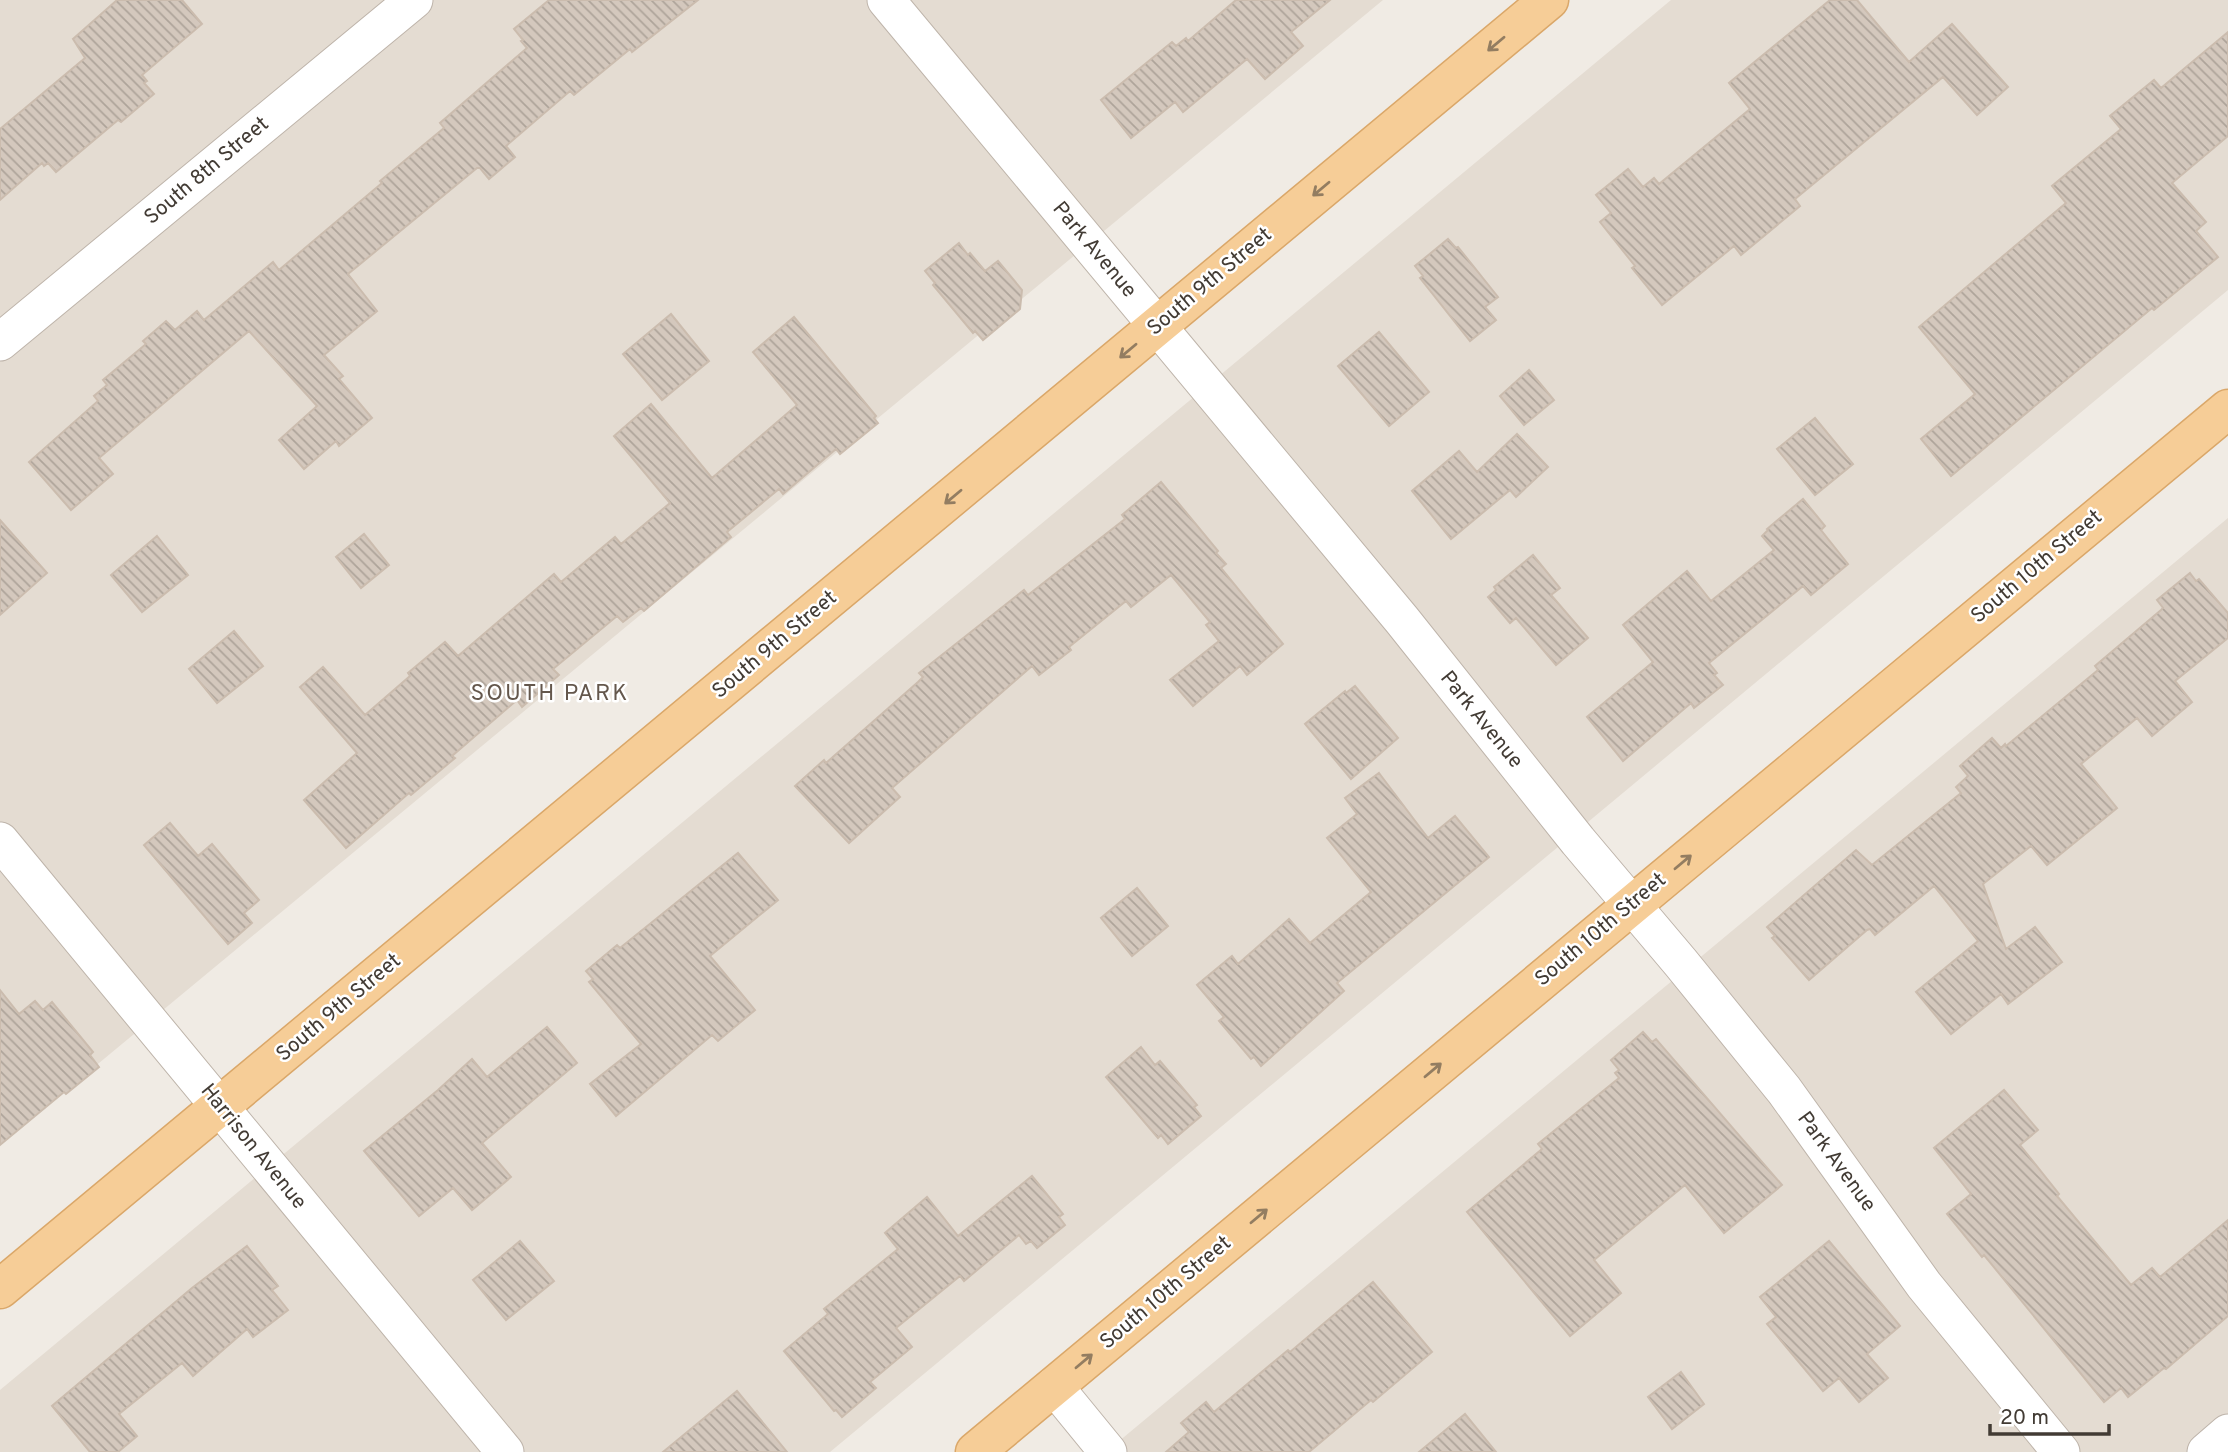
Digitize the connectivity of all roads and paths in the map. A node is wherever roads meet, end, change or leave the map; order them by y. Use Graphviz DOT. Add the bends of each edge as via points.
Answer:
graph roads {
  1 [pos="414,0"];
  2 [pos="886,0"];
  3 [pos="1549,0"];
  4 [pos="1158,326"];
  5 [pos="0,342"];
  6 [pos="2228,408"];
  7 [pos="0,841"];
  8 [pos="1631,905"];
  9 [pos="220,1107"];
  10 [pos="0,1289"];
  11 [pos="1054,1386"];
  12 [pos="2228,1433"];
  13 [pos="505,1452"];
  14 [pos="975,1452"];
  15 [pos="1108,1452"];
  16 [pos="2061,1452"];
  17 [pos="2206,1452"];
  1 -- 5 [label="street, South 8th Street"];
  2 -- 4 [label="street, Park Avenue"];
  3 -- 4 [label="main road, South 9th Street, one-way"];
  4 -- 8 [label="street, Park Avenue"];
  4 -- 9 [label="main road, South 9th Street, one-way"];
  8 -- 6 [label="main road, South 10th Street, one-way"];
  7 -- 9 [label="street, Harrison Avenue"];
  11 -- 8 [label="main road, South 10th Street, one-way"];
  8 -- 16 [label="street, Park Avenue" via="1784,1090 1924,1284"];
  9 -- 10 [label="main road, South 9th Street"];
  9 -- 13 [label="street, Harrison Avenue"];
  11 -- 14 [label="main road, South 10th Street"];
  11 -- 15 [label="street"];
  12 -- 17 [label="street"];
}
